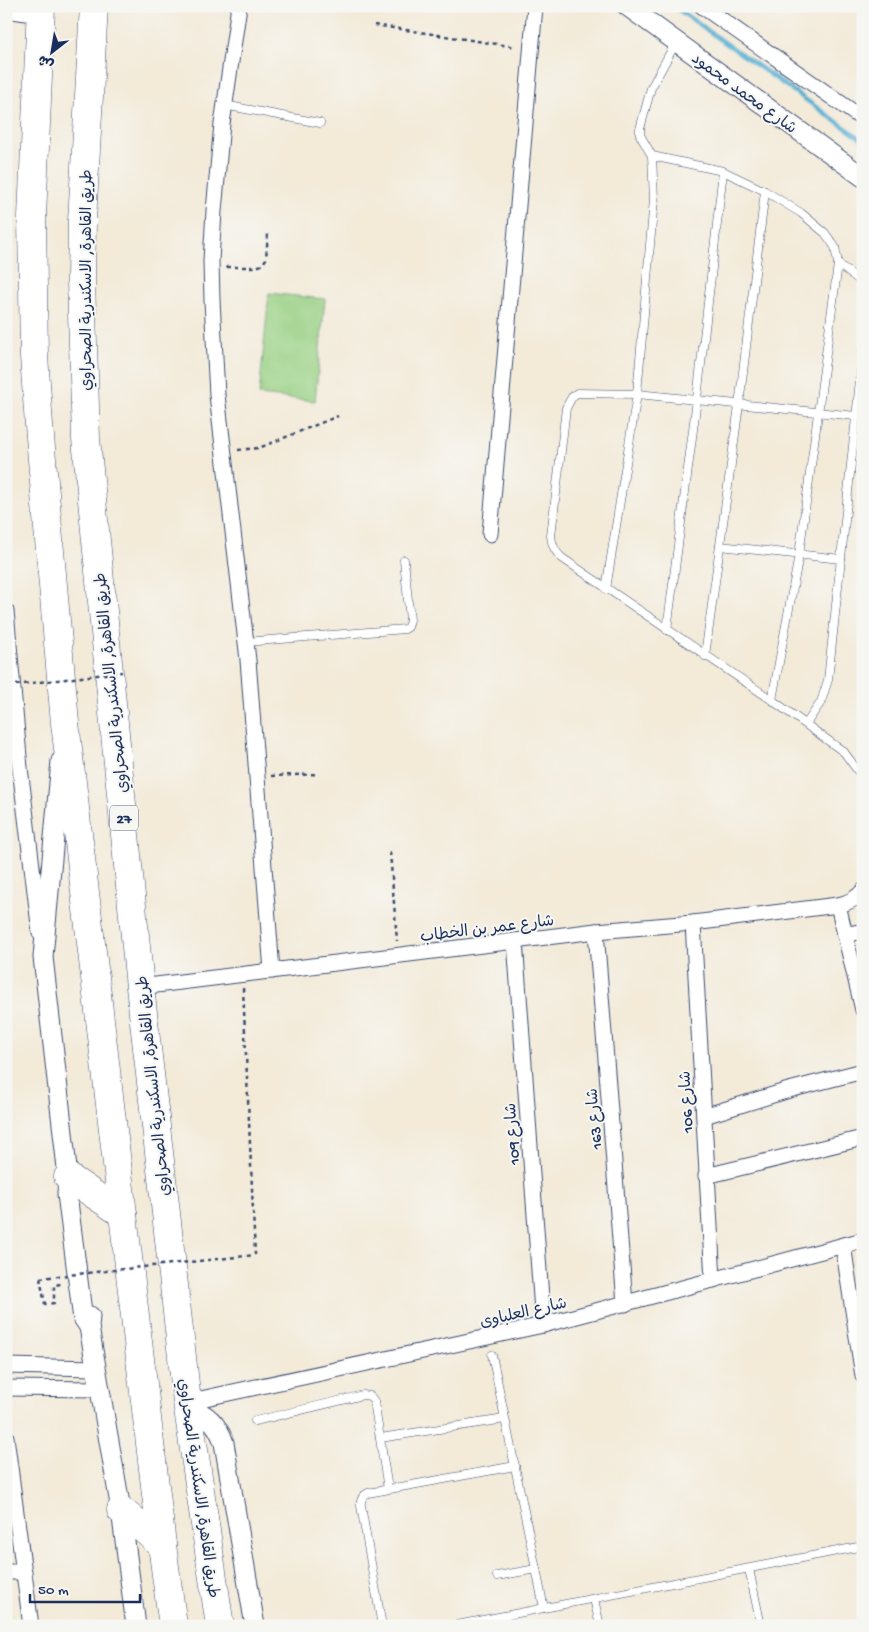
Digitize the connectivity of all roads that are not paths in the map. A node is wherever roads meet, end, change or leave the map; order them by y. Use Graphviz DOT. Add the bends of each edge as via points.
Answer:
graph roads {
  1 [pos="94,6"];
  2 [pos="239,6"];
  3 [pos="535,6"];
  4 [pos="627,6"];
  5 [pos="702,6"];
  6 [pos="6,10"];
  7 [pos="40,11"];
  8 [pos="676,42"];
  9 [pos="224,105"];
  10 [pos="863,119"];
  11 [pos="320,123"];
  12 [pos="652,156"];
  13 [pos="723,171"];
  14 [pos="863,177"];
  15 [pos="765,191"];
  16 [pos="838,264"];
  17 [pos="863,283"];
  18 [pos="863,352"];
  19 [pos="637,394"];
  20 [pos="697,399"];
  21 [pos="739,404"];
  22 [pos="818,412"];
  23 [pos="856,416"];
  24 [pos="490,534"];
  25 [pos="720,546"];
  26 [pos="799,555"];
  27 [pos="841,559"];
  28 [pos="404,560"];
  29 [pos="606,589"];
  30 [pos="7,621"];
  31 [pos="667,630"];
  32 [pos="246,642"];
  33 [pos="705,656"];
  34 [pos="772,700"];
  35 [pos="65,723"];
  36 [pos="806,724"];
  37 [pos="13,768"];
  38 [pos="863,778"];
  39 [pos="863,892"];
  40 [pos="838,904"];
  41 [pos="693,923"];
  42 [pos="863,931"];
  43 [pos="596,932"];
  44 [pos="845,935"];
  45 [pos="515,941"];
  46 [pos="43,957"];
  47 [pos="272,971"];
  48 [pos="140,987"];
  49 [pos="863,1010"];
  50 [pos="863,1072"];
  51 [pos="704,1116"];
  52 [pos="863,1138"];
  53 [pos="706,1176"];
  54 [pos="68,1178"];
  55 [pos="123,1214"];
  56 [pos="863,1240"];
  57 [pos="843,1245"];
  58 [pos="713,1280"];
  59 [pos="625,1304"];
  60 [pos="858,1312"];
  61 [pos="542,1325"];
  62 [pos="492,1355"];
  63 [pos="6,1366"];
  64 [pos="95,1368"];
  65 [pos="863,1376"];
  66 [pos="6,1388"];
  67 [pos="99,1388"];
  68 [pos="188,1405"];
  69 [pos="506,1419"];
  70 [pos="256,1421"];
  71 [pos="6,1437"];
  72 [pos="380,1438"];
  73 [pos="515,1466"];
  74 [pos="388,1489"];
  75 [pos="121,1510"];
  76 [pos="11,1511"];
  77 [pos="162,1545"];
  78 [pos="863,1546"];
  79 [pos="536,1569"];
  80 [pos="749,1569"];
  81 [pos="6,1572"];
  82 [pos="24,1572"];
  83 [pos="497,1576"];
  84 [pos="594,1599"];
  85 [pos="544,1608"];
  86 [pos="31,1626"];
  87 [pos="136,1626"];
  88 [pos="173,1626"];
  89 [pos="220,1626"];
  90 [pos="255,1626"];
  91 [pos="382,1626"];
  92 [pos="452,1626"];
  93 [pos="600,1626"];
  94 [pos="760,1626"];
  1 -- 48 [label="highway, طريق القاهرة, الاسكندرية الصحراوي / 27" via="82,221 84,406"];
  2 -- 9 [label="street"];
  3 -- 24 [label="street"];
  4 -- 8 [label="street, شارع محمد محمود"];
  5 -- 10 [label="street"];
  6 -- 7 [label="street"];
  7 -- 35 [label="highway" via="32,217 34,356"];
  8 -- 12 [label="lane" via="651,88 641,121 640,135"];
  8 -- 14 [label="street, شارع محمد محمود"];
  9 -- 11 [label="lane"];
  9 -- 32 [label="street" via="214,211 213,335"];
  12 -- 13 [label="lane"];
  12 -- 19 [label="lane" via="654,200"];
  13 -- 15 [label="lane"];
  13 -- 20 [label="lane"];
  15 -- 16 [label="lane" via="802,213 825,233 835,247"];
  15 -- 21 [label="lane"];
  16 -- 17 [label="lane"];
  16 -- 22 [label="lane"];
  18 -- 23 [label="lane"];
  19 -- 20 [label="lane"];
  19 -- 29 [label="lane"];
  19 -- 29 [label="lane" via="578,394 572,397 566,408 552,544 556,554"];
  20 -- 21 [label="lane"];
  20 -- 31 [label="lane"];
  21 -- 22 [label="lane"];
  21 -- 25 [label="lane"];
  22 -- 23 [label="lane"];
  22 -- 26 [label="lane"];
  23 -- 27 [label="lane"];
  25 -- 26 [label="lane"];
  25 -- 33 [label="lane"];
  26 -- 27 [label="lane"];
  26 -- 34 [label="lane"];
  27 -- 36 [label="lane" via="828,680 820,702"];
  28 -- 32 [label="lane" via="410,620 405,629"];
  29 -- 31 [label="lane"];
  30 -- 37 [label="street"];
  31 -- 33 [label="lane"];
  32 -- 47 [label="street"];
  33 -- 34 [label="lane"];
  34 -- 36 [label="lane"];
  35 -- 46 [label="street"];
  35 -- 55 [label="highway"];
  36 -- 38 [label="lane" via="844,752"];
  37 -- 46 [label="street"];
  39 -- 40 [label="street, شارع عمر بن الخطاب" via="857,898"];
  40 -- 41 [label="street, شارع عمر بن الخطاب"];
  40 -- 44 [label="street"];
  41 -- 43 [label="street, شارع عمر بن الخطاب"];
  41 -- 51 [label="street, شارع 106"];
  42 -- 44 [label="street"];
  43 -- 45 [label="street, شارع عمر بن الخطاب"];
  43 -- 59 [label="street, شارع 163"];
  44 -- 49 [label="street"];
  45 -- 47 [label="street, شارع عمر بن الخطاب"];
  45 -- 61 [label="street, شارع 109"];
  46 -- 54 [label="street"];
  47 -- 48 [label="street, شارع عمر بن الخطاب"];
  48 -- 68 [label="highway, طريق القاهرة, الاسكندرية الصحراوي / 27"];
  50 -- 51 [label="street"];
  51 -- 53 [label="street, شارع 106"];
  52 -- 53 [label="street"];
  53 -- 58 [label="street, شارع 106"];
  54 -- 55 [label="highway"];
  54 -- 64 [label="street" via="75,1192"];
  55 -- 77 [label="highway"];
  56 -- 57 [label="street, شارع العلباوى"];
  57 -- 58 [label="street, شارع العلباوى"];
  57 -- 60 [label="street"];
  58 -- 59 [label="street, شارع العلباوى"];
  59 -- 61 [label="street, شارع العلباوى"];
  60 -- 65 [label="street"];
  61 -- 68 [label="street, شارع العلباوى"];
  62 -- 69 [label="lane"];
  63 -- 64 [label="street"];
  64 -- 67 [label="street"];
  66 -- 67 [label="street"];
  67 -- 75 [label="street"];
  68 -- 89 [label="highway, طريق القاهرة, الاسكندرية الصحراوي / 27"];
  68 -- 90 [label="street" via="211,1420 224,1443"];
  69 -- 72 [label="lane"];
  69 -- 73 [label="lane"];
  70 -- 72 [label="lane" via="366,1394 374,1401"];
  71 -- 76 [label="street"];
  72 -- 74 [label="lane"];
  73 -- 74 [label="lane"];
  73 -- 79 [label="lane"];
  74 -- 91 [label="lane" via="368,1493 360,1502"];
  75 -- 77 [label="highway"];
  75 -- 87 [label="street"];
  76 -- 82 [label="street"];
  77 -- 88 [label="highway"];
  78 -- 80 [label="lane"];
  79 -- 83 [label="lane"];
  79 -- 85 [label="lane"];
  80 -- 84 [label="lane"];
  80 -- 94 [label="lane"];
  81 -- 82 [label="street"];
  82 -- 86 [label="street"];
  84 -- 85 [label="lane"];
  84 -- 93 [label="lane"];
  85 -- 92 [label="lane"];
}
